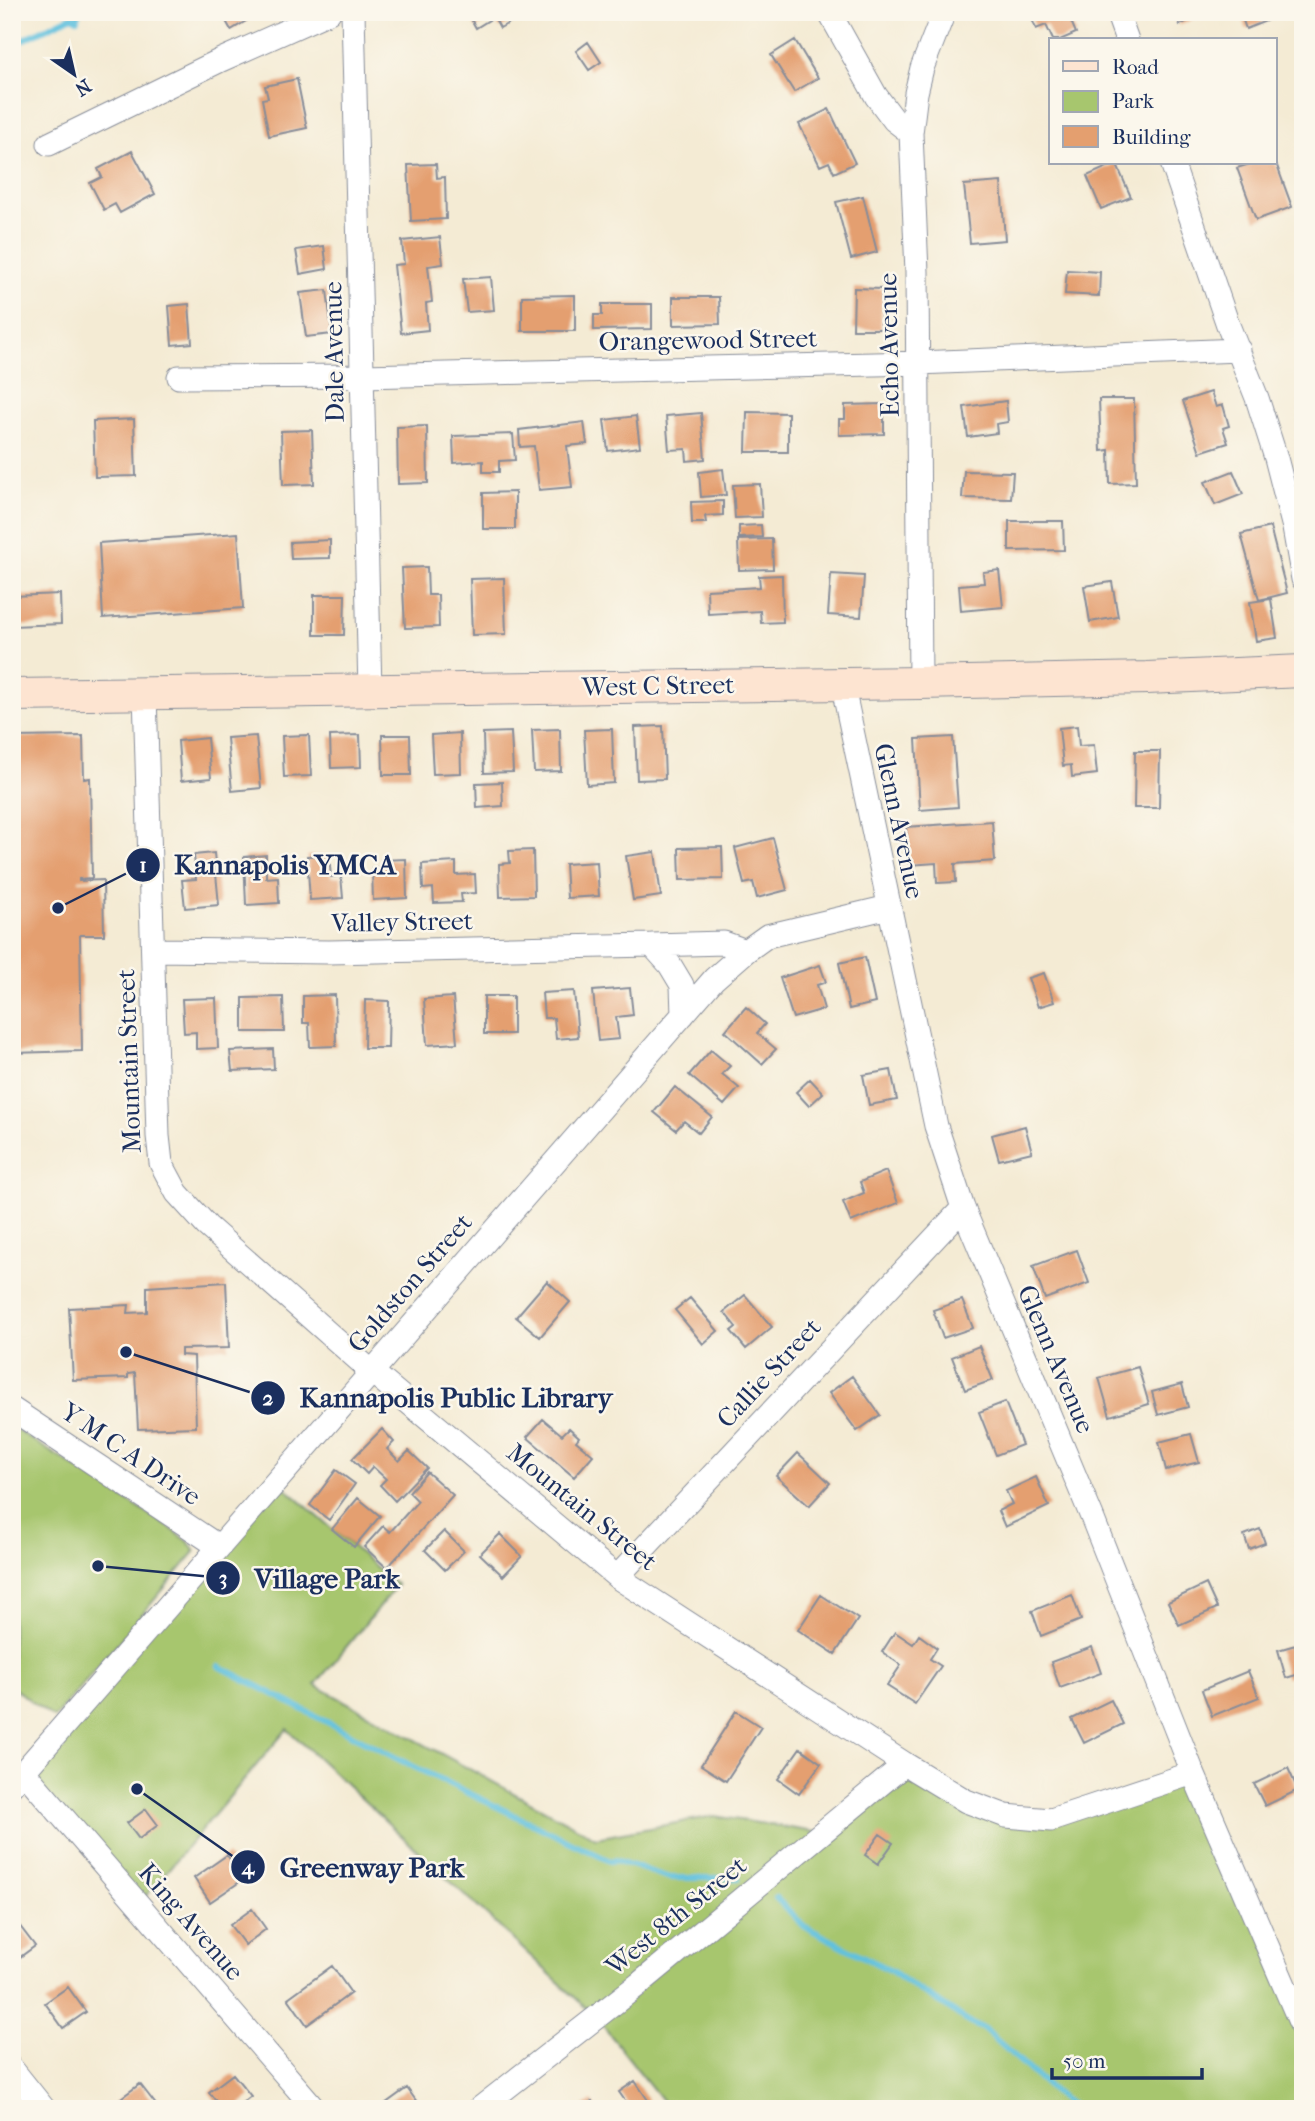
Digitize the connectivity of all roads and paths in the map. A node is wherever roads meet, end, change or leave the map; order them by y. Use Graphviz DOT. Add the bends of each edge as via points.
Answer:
graph roads {
  1 [pos="329,12"];
  2 [pos="353,12"];
  3 [pos="830,12"];
  4 [pos="944,12"];
  5 [pos="1117,12"];
  6 [pos="1126,38"];
  7 [pos="911,133"];
  8 [pos="49,144"];
  9 [pos="1172,164"];
  10 [pos="1239,351"];
  11 [pos="918,363"];
  12 [pos="363,376"];
  13 [pos="179,377"];
  14 [pos="1303,579"];
  15 [pos="1303,671"];
  16 [pos="842,683"];
  17 [pos="920,683"];
  18 [pos="370,690"];
  19 [pos="145,693"];
  20 [pos="12,695"];
  21 [pos="889,907"];
  22 [pos="652,945"];
  23 [pos="153,950"];
  24 [pos="746,951"];
  25 [pos="683,1015"];
  26 [pos="962,1208"];
  27 [pos="371,1371"];
  28 [pos="12,1409"];
  29 [pos="218,1546"];
  30 [pos="617,1577"];
  31 [pos="905,1763"];
  32 [pos="1193,1773"];
  33 [pos="18,1778"];
  34 [pos="1303,2029"];
  35 [pos="12,2069"];
  36 [pos="44,2109"];
  37 [pos="316,2109"];
  38 [pos="479,2109"];
  1 -- 8 [label="street"];
  2 -- 12 [label="street, Dale Avenue"];
  3 -- 7 [label="street" via="876,96"];
  4 -- 7 [label="street, Echo Avenue" via="922,68"];
  5 -- 6 [label="street"];
  7 -- 11 [label="street, Echo Avenue"];
  9 -- 10 [label="street"];
  10 -- 11 [label="street, Orangewood Street"];
  10 -- 14 [label="street" via="1276,458"];
  11 -- 12 [label="street, Orangewood Street"];
  11 -- 17 [label="street, Echo Avenue"];
  12 -- 13 [label="street, Orangewood Street"];
  12 -- 18 [label="street, Dale Avenue"];
  15 -- 17 [label="main road, West C Street"];
  16 -- 17 [label="main road, West C Street"];
  16 -- 18 [label="main road, West C Street"];
  16 -- 21 [label="street, Glenn Avenue"];
  18 -- 19 [label="main road, West C Street"];
  19 -- 20 [label="main road, West C Street"];
  19 -- 23 [label="street, Mountain Street"];
  21 -- 24 [label="street" via="766,936"];
  21 -- 26 [label="street, Glenn Avenue" via="936,1126"];
  22 -- 23 [label="street, Valley Street" via="329,952"];
  22 -- 24 [label="street, Valley Street" via="724,943"];
  22 -- 25 [label="street" via="682,985"];
  23 -- 27 [label="street, Mountain Street" via="158,1136 161,1163 177,1194"];
  24 -- 25 [label="street, Goldston Street"];
  25 -- 27 [label="street, Goldston Street"];
  26 -- 30 [label="street, Callie Street"];
  26 -- 32 [label="street, Glenn Avenue"];
  27 -- 29 [label="street, Goldston Street"];
  27 -- 30 [label="street, Mountain Street"];
  28 -- 29 [label="street, Y M C A Drive"];
  29 -- 33 [label="street, Goldston Street"];
  30 -- 31 [label="street, Mountain Street"];
  31 -- 32 [label="street, Mountain Street" via="966,1801 1006,1816 1051,1821"];
  31 -- 38 [label="street, West 8th Street" via="639,1984"];
  32 -- 34 [label="street, Glenn Avenue"];
  33 -- 37 [label="street, King Avenue"];
  35 -- 36 [label="street"];
}
